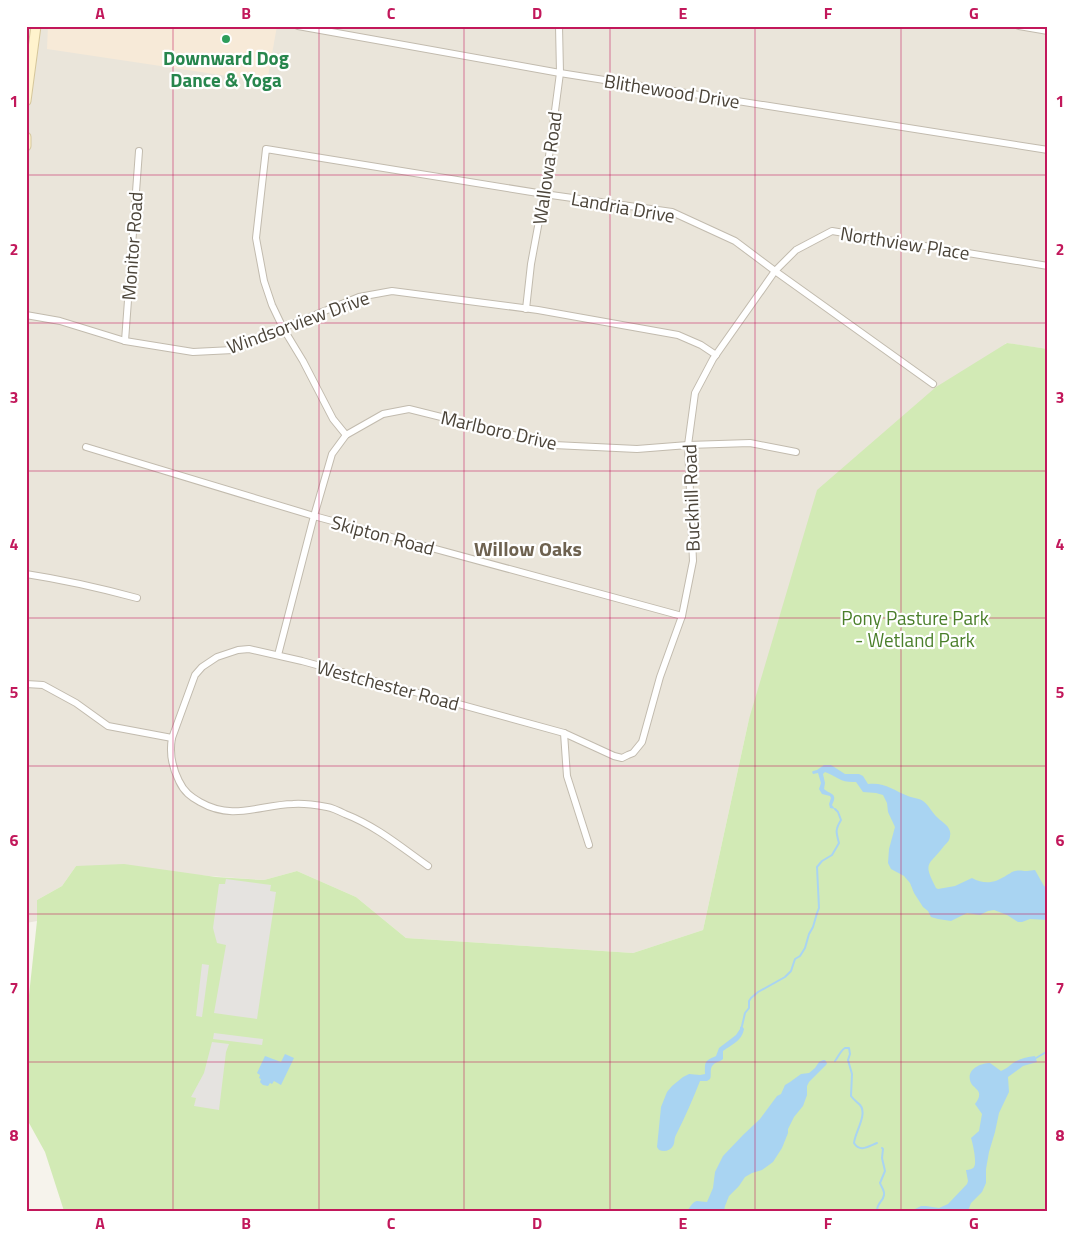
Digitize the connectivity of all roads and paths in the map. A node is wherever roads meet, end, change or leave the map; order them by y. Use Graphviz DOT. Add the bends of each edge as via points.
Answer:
graph roads {
  1 [pos="36,26"];
  2 [pos="298,26"];
  3 [pos="559,26"];
  4 [pos="1019,26"];
  5 [pos="1048,31"];
  6 [pos="560,73"];
  7 [pos="26,101"];
  8 [pos="26,137"];
  9 [pos="26,146"];
  10 [pos="1048,150"];
  11 [pos="139,151"];
  12 [pos="544,194"];
  13 [pos="1048,266"];
  14 [pos="775,271"];
  15 [pos="526,309"];
  16 [pos="26,315"];
  17 [pos="283,328"];
  18 [pos="125,341"];
  19 [pos="716,355"];
  20 [pos="933,384"];
  21 [pos="346,435"];
  22 [pos="688,445"];
  23 [pos="86,447"];
  24 [pos="796,452"];
  25 [pos="314,516"];
  26 [pos="26,574"];
  27 [pos="138,598"];
  28 [pos="682,616"];
  29 [pos="278,655"];
  30 [pos="26,684"];
  31 [pos="564,733"];
  32 [pos="172,738"];
  33 [pos="642,742"];
  34 [pos="589,845"];
  35 [pos="428,866"];
  1 -- 7 [label="main road"];
  2 -- 6 [label="street, Blithewood Drive"];
  3 -- 6 [label="street, Wallowa Road"];
  4 -- 5 [label="street"];
  6 -- 10 [label="street, Blithewood Drive"];
  6 -- 12 [label="street, Wallowa Road"];
  8 -- 9 [label="main road"];
  11 -- 18 [label="street, Monitor Road"];
  12 -- 14 [label="street, Landria Drive" via="672,212 735,241"];
  12 -- 15 [label="street, Wallowa Road"];
  12 -- 17 [label="street, Landria Drive" via="266,150 256,238 264,281"];
  13 -- 14 [label="street, Northview Place" via="832,231 796,250"];
  14 -- 19 [label="street, Buckhill Road"];
  14 -- 20 [label="street, Landria Drive"];
  15 -- 17 [label="street, Windsorview Drive" via="392,291 359,297"];
  15 -- 19 [label="street, Windsorview Drive" via="678,335"];
  16 -- 18 [label="street, Windsorview Drive" via="60,321"];
  17 -- 18 [label="street, Windsorview Drive" via="233,350 193,352"];
  17 -- 21 [label="street" via="333,419"];
  19 -- 22 [label="street, Buckhill Road" via="695,393"];
  21 -- 22 [label="street, Marlboro Drive" via="383,414 409,409 554,445 637,449"];
  21 -- 25 [label="street" via="332,454"];
  22 -- 24 [label="street, Marlboro Drive" via="750,443"];
  22 -- 28 [label="street, Buckhill Road" via="693,561"];
  23 -- 25 [label="street, Skipton Road"];
  25 -- 28 [label="street, Skipton Road"];
  25 -- 29 [label="street"];
  26 -- 27 [label="street"];
  28 -- 33 [label="street, Buckhill Road" via="660,677"];
  29 -- 31 [label="street, Westchester Road"];
  29 -- 32 [label="street, Westchester Road" via="238,650 202,668 196,675"];
  30 -- 32 [label="street" via="43,685 108,726"];
  31 -- 33 [label="street, Westchester Road" via="622,758 633,753"];
  31 -- 34 [label="street" via="566,776"];
  32 -- 35 [label="street, Westchester Road" via="172,767 178,780 191,797 203,804 230,812 293,804 329,807 376,828"];
}
